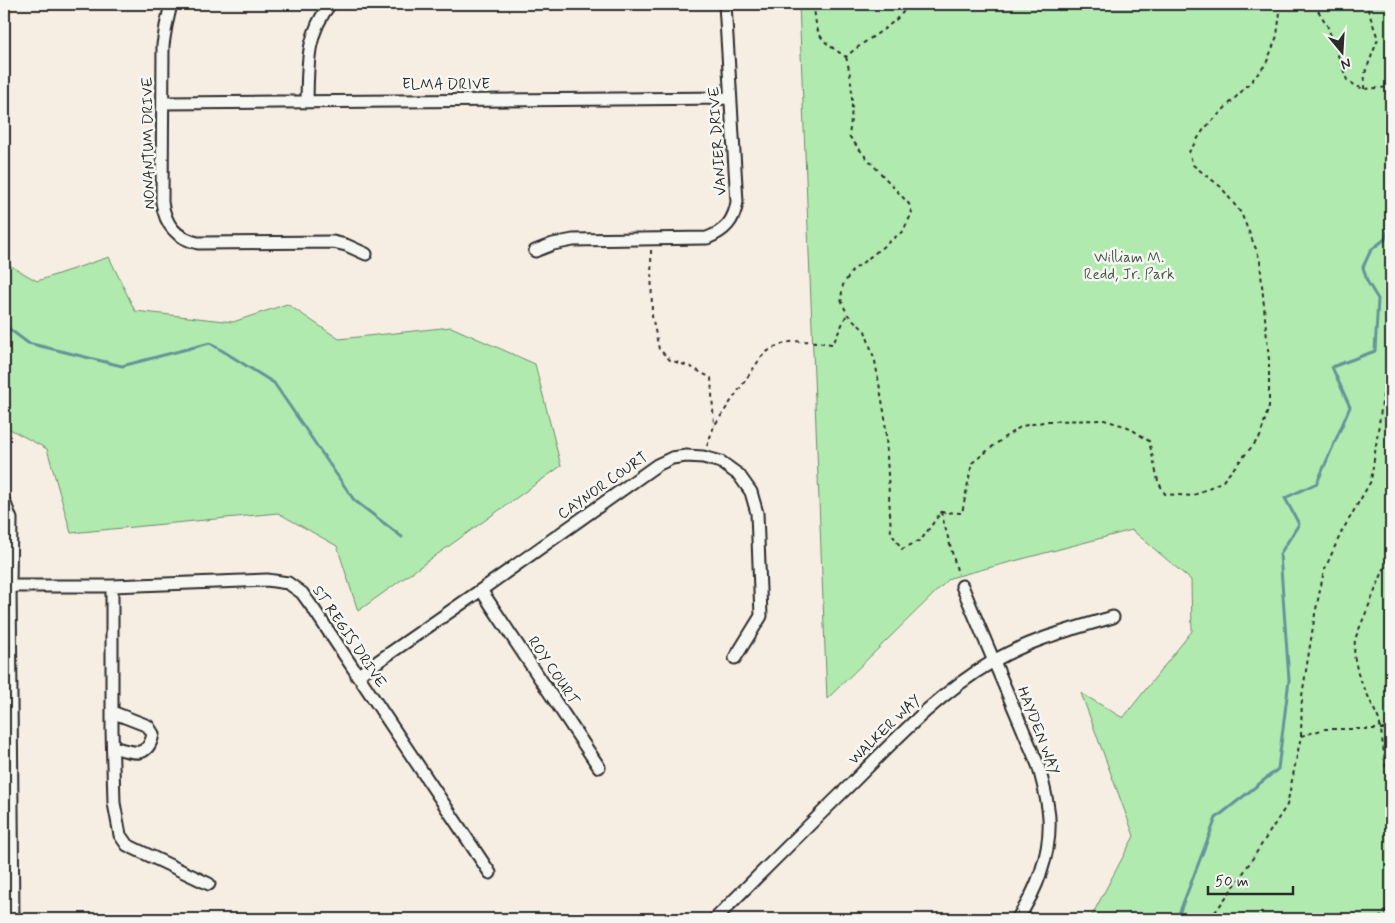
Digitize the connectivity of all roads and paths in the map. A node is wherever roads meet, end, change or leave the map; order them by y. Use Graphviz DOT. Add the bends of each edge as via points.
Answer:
graph roads {
  1 [pos="172,4"];
  2 [pos="330,4"];
  3 [pos="724,4"];
  4 [pos="814,4"];
  5 [pos="909,4"];
  6 [pos="1281,4"];
  7 [pos="1314,4"];
  8 [pos="1366,4"];
  9 [pos="846,57"];
  10 [pos="1391,88"];
  11 [pos="1364,89"];
  12 [pos="730,98"];
  13 [pos="307,101"];
  14 [pos="163,103"];
  15 [pos="651,240"];
  16 [pos="536,252"];
  17 [pos="366,254"];
  18 [pos="847,314"];
  19 [pos="1391,338"];
  20 [pos="714,426"];
  21 [pos="703,457"];
  22 [pos="4,501"];
  23 [pos="941,512"];
  24 [pos="1391,552"];
  25 [pos="7,586"];
  26 [pos="112,586"];
  27 [pos="962,586"];
  28 [pos="481,590"];
  29 [pos="1113,617"];
  30 [pos="736,658"];
  31 [pos="994,660"];
  32 [pos="357,676"];
  33 [pos="112,712"];
  34 [pos="1391,729"];
  35 [pos="1381,730"];
  36 [pos="1300,736"];
  37 [pos="112,746"];
  38 [pos="8,763"];
  39 [pos="599,768"];
  40 [pos="1391,853"];
  41 [pos="490,873"];
  42 [pos="209,884"];
  43 [pos="1391,899"];
  44 [pos="13,919"];
  45 [pos="715,919"];
  46 [pos="1017,919"];
  47 [pos="1210,919"];
  48 [pos="1379,919"];
  1 -- 14 [label="street, NONANTUM DRIVE" via="163,45"];
  2 -- 13 [label="street" via="318,21 310,44"];
  3 -- 12 [label="street, VANIER DRIVE"];
  4 -- 9 [label="path" via="818,35"];
  5 -- 9 [label="path" via="895,22 857,46"];
  6 -- 23 [label="path" via="1277,36 1266,64 1204,129 1189,152 1192,165 1221,187 1241,213 1260,260 1269,360 1269,406 1260,438 1223,481 1192,496 1165,494 1158,481 1149,440 1128,427 1104,420 1049,421 1022,426 972,463 962,513"];
  7 -- 11 [label="path" via="1327,25 1346,80"];
  8 -- 11 [label="path" via="1378,39 1364,73"];
  9 -- 18 [label="path" via="853,86 849,136 909,204 912,213 903,231 852,271 841,299"];
  10 -- 11 [label="path"];
  12 -- 13 [label="street, ELMA DRIVE"];
  12 -- 15 [label="street, VANIER DRIVE" via="737,202 732,221 707,238"];
  13 -- 14 [label="street, ELMA DRIVE"];
  14 -- 17 [label="street, NONANTUM DRIVE" via="163,210 168,225 181,237 198,243 333,242 346,244"];
  15 -- 16 [label="street, VANIER DRIVE" via="573,240"];
  15 -- 20 [label="path" via="652,316 659,348 670,360 711,378"];
  18 -- 20 [label="path" via="833,344 804,341 772,347 762,356"];
  18 -- 23 [label="path" via="865,331 875,361 885,417 891,533 902,549 921,540"];
  19 -- 36 [label="path" via="1371,481 1341,533 1324,571 1302,696"];
  20 -- 21 [label="path"];
  21 -- 28 [label="street, CAYNOR COURT" via="672,458 658,465"];
  21 -- 30 [label="street, CAYNOR COURT" via="721,462 739,475 751,492 757,513 761,616"];
  22 -- 25 [label="street" via="11,519"];
  23 -- 27 [label="path"];
  24 -- 35 [label="path" via="1355,638 1358,674"];
  25 -- 26 [label="street, ST REGIS DRIVE"];
  25 -- 38 [label="street"];
  26 -- 32 [label="street, ST REGIS DRIVE" via="267,580 288,583 302,593"];
  26 -- 33 [label="street"];
  27 -- 31 [label="street, HAYDEN WAY"];
  28 -- 32 [label="street, CAYNOR COURT"];
  28 -- 39 [label="street, ROY COURT"];
  29 -- 31 [label="street, WALKER WAY" via="1042,639"];
  31 -- 45 [label="street, WALKER WAY" via="928,709"];
  31 -- 46 [label="street, HAYDEN WAY" via="1038,765 1049,819 1040,874 1027,905"];
  32 -- 41 [label="street, ST REGIS DRIVE"];
  33 -- 37 [label="street"];
  33 -- 37 [label="street" via="148,726 153,734 145,751 134,753"];
  34 -- 35 [label="path"];
  35 -- 36 [label="path" via="1325,729"];
  35 -- 40 [label="path"];
  36 -- 47 [label="path" via="1287,805"];
  37 -- 42 [label="street" via="114,802 120,836 127,845"];
  38 -- 44 [label="street"];
  43 -- 48 [label="path"];
}
